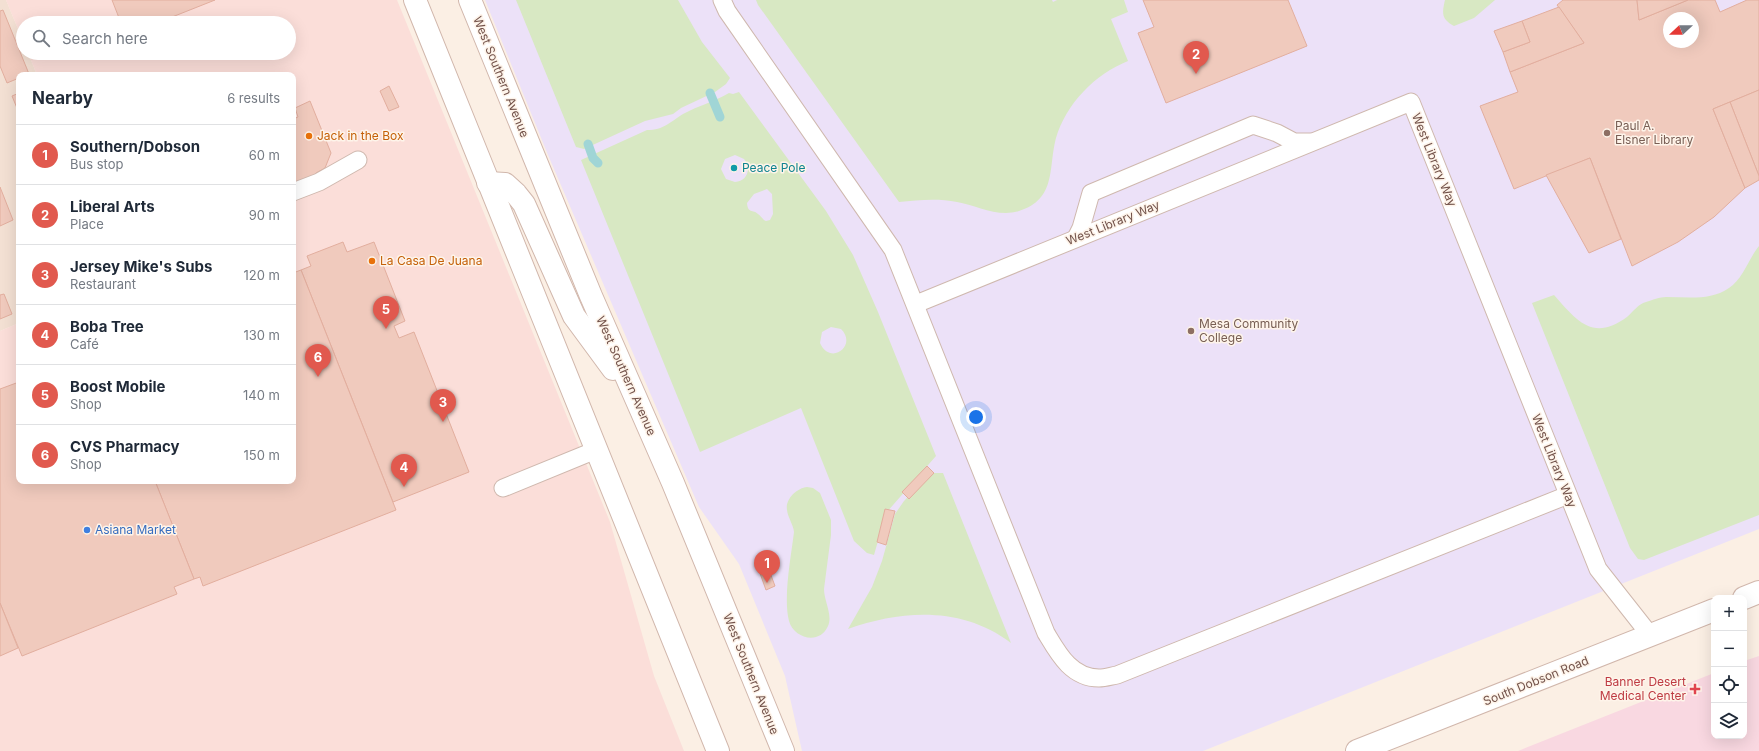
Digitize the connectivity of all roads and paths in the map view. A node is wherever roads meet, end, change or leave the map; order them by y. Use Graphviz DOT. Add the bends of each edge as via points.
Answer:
graph roads {
  1 [pos="414,0"];
  2 [pos="470,0"];
  3 [pos="722,0"];
  4 [pos="1312,142"];
  5 [pos="358,160"];
  6 [pos="488,183"];
  7 [pos="296,191"];
  8 [pos="1076,238"];
  9 [pos="916,304"];
  10 [pos="636,399"];
  11 [pos="596,450"];
  12 [pos="503,488"];
  13 [pos="1568,494"];
  14 [pos="1759,592"];
  15 [pos="1747,597"];
  16 [pos="1711,611"];
  17 [pos="1650,635"];
  18 [pos="718,751"];
  19 [pos="783,751"];
  20 [pos="1357,751"];
  1 -- 6 [label="main road"];
  2 -- 10 [label="main road, West Southern Avenue"];
  3 -- 9 [label="lane" via="893,250"];
  4 -- 8 [label="lane, West Library Way"];
  4 -- 8 [label="lane" via="1294,142 1254,125 1246,128 1091,193"];
  4 -- 13 [label="lane, West Library Way" via="1410,102"];
  5 -- 7 [label="lane" via="319,182"];
  6 -- 10 [label="main road" via="505,184 524,204 574,316"];
  6 -- 11 [label="main road"];
  8 -- 9 [label="lane, West Library Way"];
  9 -- 13 [label="lane" via="1046,633 1059,655 1077,673 1098,678 1118,675"];
  10 -- 19 [label="main road, West Southern Avenue"];
  11 -- 12 [label="lane"];
  11 -- 18 [label="main road"];
  13 -- 17 [label="lane, West Library Way" via="1598,569"];
  14 -- 15 [label="main road"];
  16 -- 17 [label="main road, South Dobson Road"];
  17 -- 20 [label="main road, South Dobson Road"];
}
